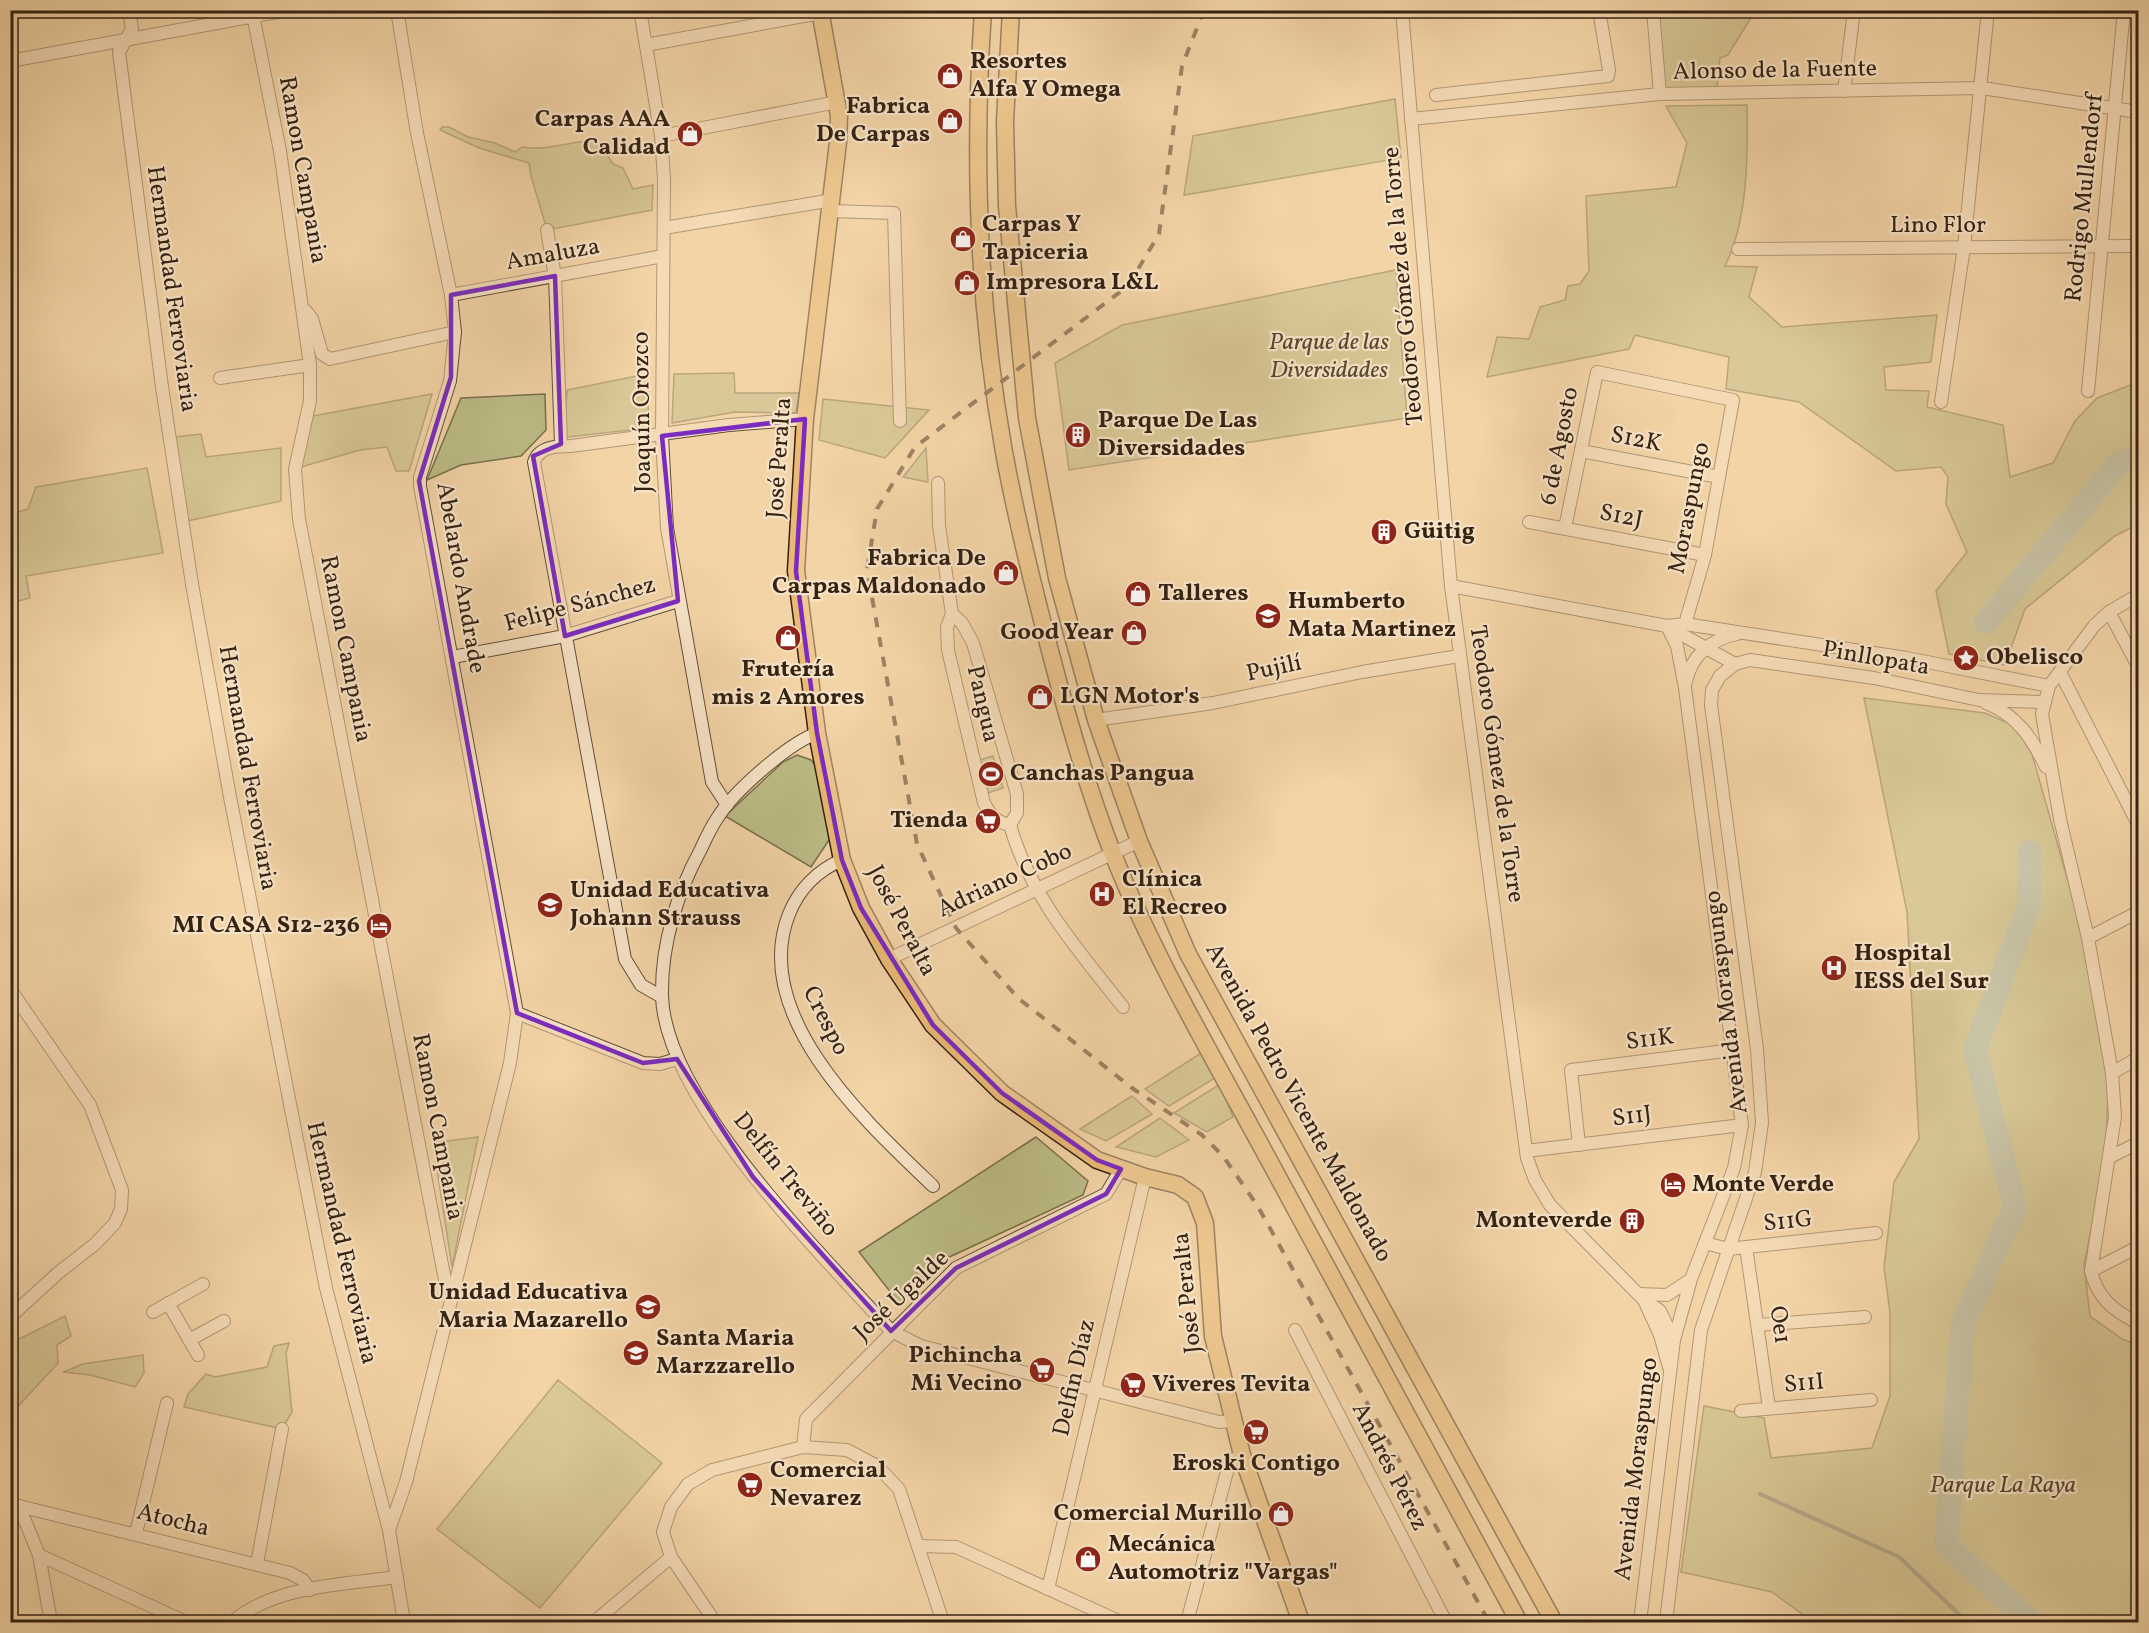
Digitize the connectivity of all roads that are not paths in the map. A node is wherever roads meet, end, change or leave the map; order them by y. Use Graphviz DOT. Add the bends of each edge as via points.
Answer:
graph roads {
  1 [pos="129,10"];
  2 [pos="288,10"];
  3 [pos="397,10"];
  4 [pos="640,10"];
  5 [pos="982,10"];
  6 [pos="1011,10"];
  7 [pos="1402,10"];
  8 [pos="1599,10"];
  9 [pos="1653,10"];
  10 [pos="1854,10"];
  11 [pos="1988,10"];
  12 [pos="2124,10"];
  13 [pos="820,12"];
  14 [pos="253,14"];
  15 [pos="125,40"];
  16 [pos="646,45"];
  17 [pos="10,61"];
  18 [pos="1982,88"];
  19 [pos="1844,91"];
  20 [pos="1660,94"];
  21 [pos="1436,95"];
  22 [pos="837,102"];
  23 [pos="2116,109"];
  24 [pos="2139,112"];
  25 [pos="1411,119"];
  26 [pos="661,136"];
  27 [pos="832,205"];
  28 [pos="664,228"];
  29 [pos="547,230"];
  30 [pos="2139,246"];
  31 [pos="1964,247"];
  32 [pos="2100,247"];
  33 [pos="1738,249"];
  34 [pos="663,256"];
  35 [pos="555,276"];
  36 [pos="451,295"];
  37 [pos="303,309"];
  38 [pos="455,332"];
  39 [pos="310,365"];
  40 [pos="1597,372"];
  41 [pos="220,378"];
  42 [pos="2088,391"];
  43 [pos="1941,402"];
  44 [pos="805,419"];
  45 [pos="900,421"];
  46 [pos="662,436"];
  47 [pos="561,444"];
  48 [pos="1581,451"];
  49 [pos="1719,477"];
  50 [pos="938,483"];
  51 [pos="1529,522"];
  52 [pos="1565,528"];
  53 [pos="1705,555"];
  54 [pos="1451,586"];
  55 [pos="2139,595"];
  56 [pos="678,602"];
  57 [pos="2109,612"];
  58 [pos="952,614"];
  59 [pos="1685,624"];
  60 [pos="1667,626"];
  61 [pos="1750,633"];
  62 [pos="565,636"];
  63 [pos="1706,647"];
  64 [pos="458,656"];
  65 [pos="1459,656"];
  66 [pos="1735,664"];
  67 [pos="2139,666"];
  68 [pos="2060,672"];
  69 [pos="2049,686"];
  70 [pos="1685,688"];
  71 [pos="1979,700"];
  72 [pos="2043,702"];
  73 [pos="1096,720"];
  74 [pos="817,733"];
  75 [pos="2053,782"];
  76 [pos="727,805"];
  77 [pos="2139,824"];
  78 [pos="1010,825"];
  79 [pos="1139,841"];
  80 [pos="1113,853"];
  81 [pos="842,860"];
  82 [pos="1036,890"];
  83 [pos="2139,912"];
  84 [pos="2088,938"];
  85 [pos="889,958"];
  86 [pos="10,989"];
  87 [pos="662,997"];
  88 [pos="1123,1007"];
  89 [pos="517,1013"];
  90 [pos="1734,1050"];
  91 [pos="2139,1058"];
  92 [pos="677,1059"];
  93 [pos="2112,1072"];
  94 [pos="1742,1125"];
  95 [pos="2139,1143"];
  96 [pos="1579,1145"];
  97 [pos="1526,1151"];
  98 [pos="2110,1157"];
  99 [pos="1121,1169"];
  100 [pos="1145,1177"];
  101 [pos="933,1186"];
  102 [pos="1876,1233"];
  103 [pos="1705,1243"];
  104 [pos="1746,1247"];
  105 [pos="2139,1247"];
  106 [pos="1728,1249"];
  107 [pos="2091,1271"];
  108 [pos="1691,1279"];
  109 [pos="203,1284"];
  110 [pos="453,1291"];
  111 [pos="1641,1297"];
  112 [pos="168,1304"];
  113 [pos="153,1312"];
  114 [pos="1865,1317"];
  115 [pos="13,1320"];
  116 [pos="224,1321"];
  117 [pos="2139,1323"];
  118 [pos="1758,1325"];
  119 [pos="1295,1330"];
  120 [pos="891,1331"];
  121 [pos="189,1340"];
  122 [pos="1674,1340"];
  123 [pos="198,1355"];
  124 [pos="1669,1367"];
  125 [pos="1093,1390"];
  126 [pos="1871,1400"];
  127 [pos="167,1403"];
  128 [pos="1769,1408"];
  129 [pos="1741,1411"];
  130 [pos="1234,1421"];
  131 [pos="282,1429"];
  132 [pos="803,1447"];
  133 [pos="1242,1455"];
  134 [pos="389,1530"];
  135 [pos="136,1533"];
  136 [pos="919,1546"];
  137 [pos="39,1555"];
  138 [pos="671,1557"];
  139 [pos="257,1564"];
  140 [pos="397,1577"];
  141 [pos="1047,1589"];
  142 [pos="310,1590"];
  143 [pos="51,1623"];
  144 [pos="186,1623"];
  145 [pos="231,1623"];
  146 [pos="404,1623"];
  147 [pos="594,1623"];
  148 [pos="715,1623"];
  149 [pos="943,1623"];
  150 [pos="1121,1623"];
  151 [pos="1187,1623"];
  152 [pos="1301,1623"];
  153 [pos="1446,1623"];
  154 [pos="1519,1623"];
  155 [pos="1554,1623"];
  156 [pos="1640,1623"];
  157 [pos="1666,1623"];
  1 -- 15 [label="street" via="132,29"];
  2 -- 14 [label="street"];
  3 -- 36 [label="street, Abelardo Andrade" via="417,133"];
  4 -- 16 [label="street, Joaquín Orozco"];
  5 -- 80 [label="main road" via="978,214 1004,448 1025,555 1064,701"];
  6 -- 73 [label="main road, Avenida Pedro Vicente Maldonado" via="1005,121 1007,207 1022,376 1057,578"];
  7 -- 25 [label="street, Teodoro Gómez de la Torre"];
  8 -- 21 [label="street" via="1608,76"];
  9 -- 20 [label="street"];
  10 -- 19 [label="street"];
  11 -- 18 [label="street"];
  12 -- 23 [label="street, Rodrigo Mullendorf"];
  13 -- 16 [label="street"];
  13 -- 22 [label="main road, José Peralta"];
  14 -- 15 [label="street"];
  14 -- 37 [label="street, Ramon Campania" via="280,151"];
  15 -- 17 [label="street"];
  15 -- 134 [label="street, Hermandad Ferroviaria" via="119,52 162,387 194,596 326,1288"];
  16 -- 26 [label="street, Joaquín Orozco"];
  18 -- 19 [label="street, Alonso de la Fuente"];
  18 -- 23 [label="street, Alonso de la Fuente"];
  18 -- 31 [label="street"];
  19 -- 20 [label="street, Alonso de la Fuente"];
  20 -- 25 [label="street, Alonso de la Fuente"];
  22 -- 26 [label="street"];
  22 -- 27 [label="main road, José Peralta" via="839,128"];
  23 -- 24 [label="street, Alonso de la Fuente"];
  23 -- 32 [label="street, Rodrigo Mullendorf"];
  25 -- 54 [label="street, Teodoro Gómez de la Torre"];
  26 -- 28 [label="street, Joaquín Orozco"];
  27 -- 28 [label="street"];
  27 -- 44 [label="main road, José Peralta"];
  27 -- 45 [label="street" via="894,213"];
  28 -- 34 [label="street, Joaquín Orozco"];
  29 -- 35 [label="street"];
  30 -- 32 [label="street, Lino Flor"];
  31 -- 32 [label="street, Lino Flor"];
  31 -- 33 [label="street, Lino Flor"];
  31 -- 43 [label="street"];
  32 -- 42 [label="street, Rodrigo Mullendorf"];
  34 -- 35 [label="street, Amaluza"];
  34 -- 46 [label="street, Joaquín Orozco"];
  35 -- 36 [label="street, Amaluza"];
  35 -- 47 [label="street"];
  36 -- 38 [label="street, Abelardo Andrade"];
  37 -- 38 [label="street" via="312,319 322,354 330,359"];
  37 -- 39 [label="street, Ramon Campania"];
  38 -- 89 [label="street, Abelardo Andrade" via="451,377 420,486"];
  39 -- 41 [label="street"];
  39 -- 110 [label="street, Ramon Campania" via="310,401 295,469 299,519 445,1280"];
  40 -- 48 [label="street, 6 de Agosto"];
  40 -- 49 [label="street, Moraspungo" via="1733,400"];
  44 -- 46 [label="street" via="729,425"];
  44 -- 74 [label="main road, José Peralta" via="796,571"];
  46 -- 47 [label="street"];
  46 -- 56 [label="street, Joaquín Orozco" via="667,528"];
  47 -- 62 [label="street" via="539,454 534,462"];
  48 -- 49 [label="street, S12K"];
  48 -- 52 [label="street, 6 de Agosto"];
  49 -- 53 [label="street, Moraspungo"];
  50 -- 58 [label="street, Pangua" via="939,526"];
  51 -- 52 [label="street, S12J"];
  52 -- 53 [label="street, S12J"];
  53 -- 59 [label="street, Moraspungo"];
  54 -- 60 [label="street, Pinllopata"];
  54 -- 65 [label="street, Teodoro Gómez de la Torre"];
  55 -- 57 [label="street"];
  56 -- 62 [label="street, Felipe Sánchez"];
  56 -- 76 [label="street, Joaquín Orozco" via="712,782"];
  57 -- 67 [label="street"];
  57 -- 68 [label="street"];
  58 -- 78 [label="street, Pangua" via="973,643 1017,794 1017,813"];
  58 -- 78 [label="street, Pangua" via="947,627 948,650 984,803 990,815"];
  59 -- 60 [label="street, Pinllopata"];
  59 -- 61 [label="street, Pinllopata"];
  60 -- 63 [label="street, Pinllopata"];
  60 -- 70 [label="street, Avenida Moraspungo" via="1677,646"];
  61 -- 63 [label="street, Pinllopata" via="1731,635"];
  61 -- 69 [label="street, Pinllopata"];
  62 -- 64 [label="street, Felipe Sánchez"];
  62 -- 87 [label="street" via="626,959 641,985"];
  63 -- 66 [label="street, Pinllopata"];
  63 -- 70 [label="street, Avenida Moraspungo" via="1691,666"];
  65 -- 73 [label="street, Pujilí" via="1213,703"];
  65 -- 97 [label="street, Teodoro Gómez de la Torre"];
  66 -- 71 [label="street, Pinllopata" via="1758,660"];
  66 -- 106 [label="street, Avenida Moraspungo" via="1716,683 1711,705 1757,1049 1762,1123 1755,1172"];
  68 -- 69 [label="street"];
  68 -- 77 [label="street"];
  69 -- 72 [label="street"];
  70 -- 90 [label="street, Avenida Moraspungo"];
  71 -- 72 [label="street, Pinllopata"];
  71 -- 75 [label="street" via="2011,716 2025,729"];
  72 -- 75 [label="street"];
  73 -- 79 [label="main road, Avenida Pedro Vicente Maldonado"];
  74 -- 76 [label="street, Delfín Treviño" via="788,747"];
  74 -- 81 [label="main road, José Peralta"];
  75 -- 84 [label="street"];
  76 -- 87 [label="street, Delfín Treviño" via="699,851 680,894 670,929"];
  78 -- 82 [label="street"];
  79 -- 80 [label="street, Adriano Cobo"];
  79 -- 155 [label="main road, Avenida Pedro Vicente Maldonado" via="1199,974"];
  80 -- 82 [label="street, Adriano Cobo"];
  80 -- 154 [label="main road" via="1203,1043"];
  81 -- 85 [label="main road, José Peralta" via="861,908"];
  81 -- 101 [label="street, Crespo" via="812,879 788,916 781,965 788,999 817,1056 842,1092"];
  82 -- 85 [label="street, Adriano Cobo"];
  82 -- 88 [label="street" via="1061,929"];
  83 -- 84 [label="street"];
  84 -- 93 [label="street"];
  85 -- 99 [label="main road, José Peralta" via="933,1025 1002,1093 1088,1154"];
  86 -- 115 [label="street" via="90,1105 122,1190 115,1223 58,1273"];
  87 -- 92 [label="street, Delfín Treviño"];
  89 -- 92 [label="street" via="643,1063"];
  89 -- 110 [label="street, Hermandad Ferroviaria" via="510,1063"];
  90 -- 94 [label="street, Avenida Moraspungo"];
  90 -- 96 [label="street, S11K" via="1571,1070"];
  91 -- 93 [label="street"];
  92 -- 120 [label="street, Delfín Treviño" via="753,1177"];
  93 -- 98 [label="street" via="2115,1117"];
  94 -- 96 [label="street, S11J"];
  94 -- 103 [label="street, Avenida Moraspungo" via="1734,1168"];
  95 -- 98 [label="street"];
  96 -- 97 [label="street, S11J"];
  97 -- 111 [label="street, Teodoro Gómez de la Torre" via="1535,1180 1550,1205"];
  98 -- 107 [label="street"];
  99 -- 100 [label="main road, José Peralta"];
  99 -- 120 [label="street, José Ugalde" via="1106,1194 956,1268"];
  100 -- 125 [label="street, Delfin Díaz"];
  100 -- 130 [label="main road, José Peralta" via="1178,1185 1202,1209 1213,1336"];
  102 -- 104 [label="street, S11G"];
  103 -- 106 [label="street, S11G"];
  103 -- 108 [label="street, Avenida Moraspungo"];
  104 -- 106 [label="street, S11G"];
  104 -- 118 [label="street, Oe1"];
  105 -- 107 [label="street"];
  106 -- 157 [label="street, Avenida Moraspungo" via="1701,1330"];
  107 -- 117 [label="street" via="2099,1294 2115,1311"];
  108 -- 111 [label="street" via="1667,1294"];
  108 -- 122 [label="street, Avenida Moraspungo"];
  109 -- 112 [label="street"];
  110 -- 134 [label="street, Hermandad Ferroviaria" via="406,1482"];
  111 -- 122 [label="street, Teodoro Gómez de la Torre" via="1660,1311"];
  111 -- 124 [label="street, Teodoro Gómez de la Torre" via="1660,1335"];
  112 -- 113 [label="street"];
  112 -- 121 [label="street"];
  114 -- 118 [label="street"];
  116 -- 121 [label="street"];
  118 -- 128 [label="street, Oe1"];
  119 -- 153 [label="street, Andrés Pérez"];
  120 -- 125 [label="street, Delfín Treviño" via="921,1346"];
  120 -- 132 [label="street, José Ugalde" via="806,1419"];
  121 -- 123 [label="street"];
  122 -- 124 [label="street, Avenida Moraspungo"];
  124 -- 156 [label="street, Avenida Moraspungo"];
  125 -- 130 [label="street, Delfín Treviño" via="1220,1422"];
  125 -- 141 [label="street, Delfin Díaz"];
  126 -- 128 [label="street, S11I"];
  127 -- 135 [label="street"];
  128 -- 129 [label="street, S11I"];
  130 -- 133 [label="main road, José Peralta"];
  131 -- 139 [label="street"];
  132 -- 136 [label="street" via="848,1450 877,1466 899,1489"];
  132 -- 138 [label="street" via="712,1470 688,1484 671,1507 663,1532"];
  133 -- 151 [label="street" via="1228,1468"];
  133 -- 152 [label="main road, José Peralta"];
  134 -- 140 [label="street, Hermandad Ferroviaria"];
  135 -- 137 [label="street, Atocha" via="19,1506"];
  135 -- 139 [label="street, Atocha"];
  136 -- 141 [label="street" via="956,1547"];
  136 -- 149 [label="street"];
  137 -- 143 [label="street"];
  137 -- 144 [label="street"];
  138 -- 147 [label="street"];
  138 -- 148 [label="street"];
  139 -- 142 [label="street, Atocha" via="290,1573 303,1580"];
  140 -- 142 [label="street"];
  140 -- 146 [label="street, Hermandad Ferroviaria"];
  141 -- 150 [label="street"];
  142 -- 145 [label="street" via="255,1606"];
}
